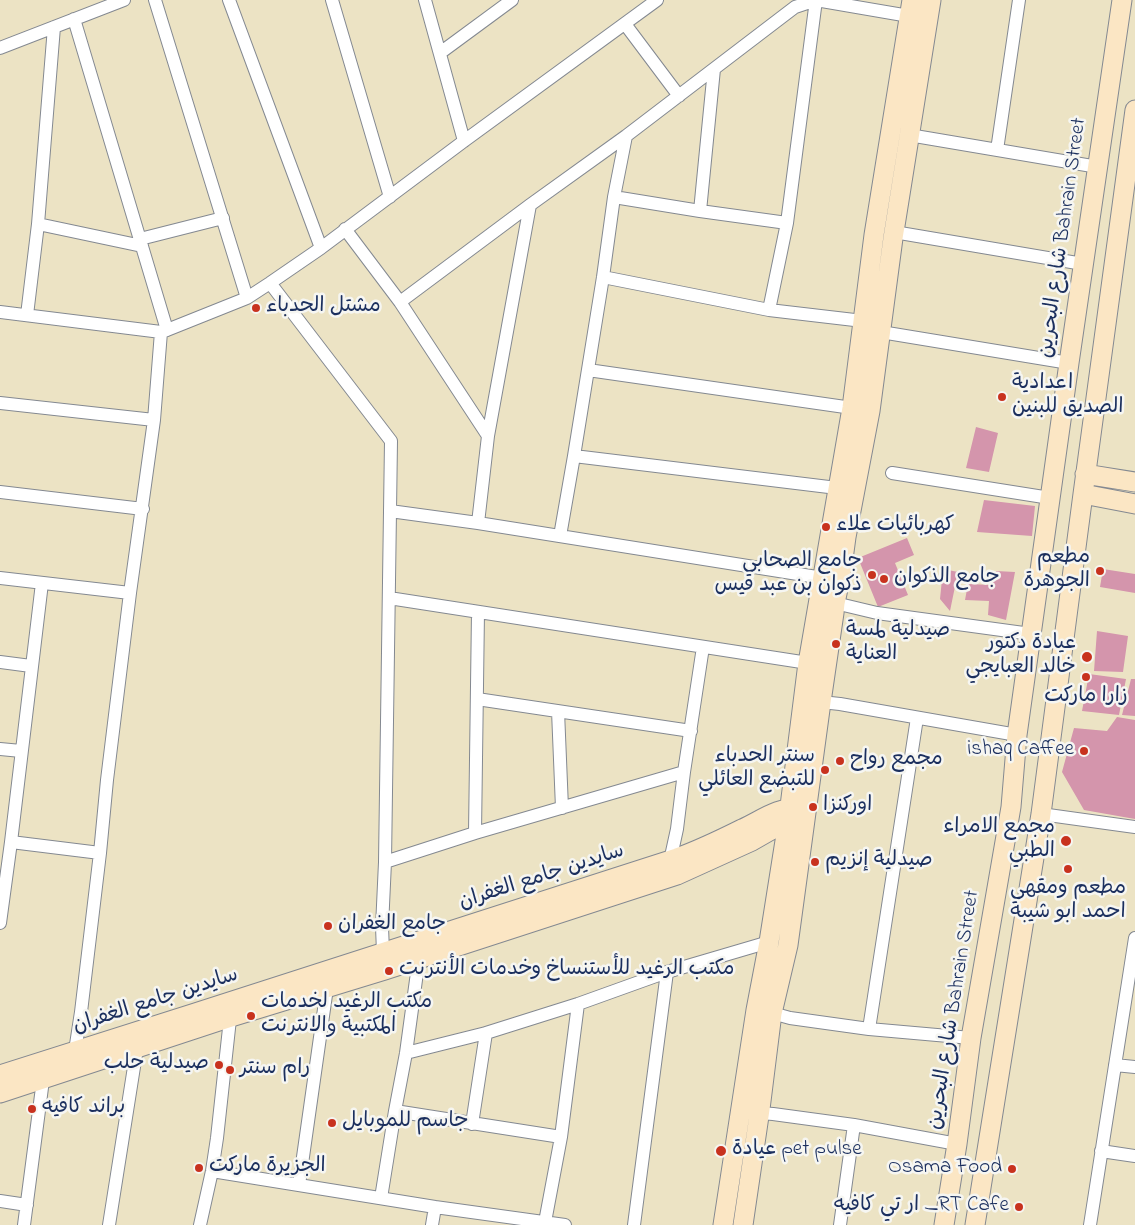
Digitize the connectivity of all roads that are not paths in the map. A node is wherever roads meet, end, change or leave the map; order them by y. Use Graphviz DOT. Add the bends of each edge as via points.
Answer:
graph roads {
  1 [pos="124,0"];
  2 [pos="155,0"];
  3 [pos="229,0"];
  4 [pos="332,0"];
  5 [pos="425,0"];
  6 [pos="512,0"];
  7 [pos="657,0"];
  8 [pos="816,0"];
  9 [pos="931,0"];
  10 [pos="1019,0"];
  11 [pos="1122,0"];
  12 [pos="910,8"];
  13 [pos="74,19"];
  14 [pos="625,24"];
  15 [pos="54,27"];
  16 [pos="0,48"];
  17 [pos="440,53"];
  18 [pos="714,69"];
  19 [pos="679,96"];
  20 [pos="1135,110"];
  21 [pos="910,135"];
  22 [pos="626,136"];
  23 [pos="464,141"];
  24 [pos="997,150"];
  25 [pos="1131,162"];
  26 [pos="1098,167"];
  27 [pos="614,196"];
  28 [pos="390,197"];
  29 [pos="530,205"];
  30 [pos="700,211"];
  31 [pos="223,218"];
  32 [pos="787,223"];
  33 [pos="38,224"];
  34 [pos="345,229"];
  35 [pos="894,232"];
  36 [pos="141,242"];
  37 [pos="321,248"];
  38 [pos="1083,264"];
  39 [pos="603,277"];
  40 [pos="270,283"];
  41 [pos="247,298"];
  42 [pos="400,302"];
  43 [pos="769,310"];
  44 [pos="0,312"];
  45 [pos="27,315"];
  46 [pos="863,322"];
  47 [pos="164,331"];
  48 [pos="881,332"];
  49 [pos="1068,363"];
  50 [pos="588,370"];
  51 [pos="0,403"];
  52 [pos="852,408"];
  53 [pos="154,420"];
  54 [pos="488,436"];
  55 [pos="574,456"];
  56 [pos="892,473"];
  57 [pos="1086,474"];
  58 [pos="1135,482"];
  59 [pos="837,488"];
  60 [pos="0,492"];
  61 [pos="1083,494"];
  62 [pos="1050,498"];
  63 [pos="1135,504"];
  64 [pos="143,509"];
  65 [pos="390,511"];
  66 [pos="478,523"];
  67 [pos="560,536"];
  68 [pos="838,536"];
  69 [pos="0,578"];
  70 [pos="823,578"];
  71 [pos="42,583"];
  72 [pos="130,593"];
  73 [pos="389,598"];
  74 [pos="834,604"];
  75 [pos="478,612"];
  76 [pos="1031,634"];
  77 [pos="704,648"];
  78 [pos="0,662"];
  79 [pos="808,663"];
  80 [pos="31,666"];
  81 [pos="477,699"];
  82 [pos="821,702"];
  83 [pos="558,711"];
  84 [pos="917,718"];
  85 [pos="691,731"];
  86 [pos="1017,735"];
  87 [pos="0,749"];
  88 [pos="22,752"];
  89 [pos="684,772"];
  90 [pos="562,808"];
  91 [pos="1041,814"];
  92 [pos="797,815"];
  93 [pos="1135,827"];
  94 [pos="475,833"];
  95 [pos="11,842"];
  96 [pos="100,853"];
  97 [pos="670,861"];
  98 [pos="384,862"];
  99 [pos="996,891"];
  100 [pos="1028,895"];
  101 [pos="0,923"];
  102 [pos="1135,938"];
  103 [pos="769,942"];
  104 [pos="383,952"];
  105 [pos="419,958"];
  106 [pos="667,972"];
  107 [pos="1132,972"];
  108 [pos="327,988"];
  109 [pos="578,1004"];
  110 [pos="231,1009"];
  111 [pos="772,1013"];
  112 [pos="869,1029"];
  113 [pos="486,1033"];
  114 [pos="971,1038"];
  115 [pos="136,1048"];
  116 [pos="75,1051"];
  117 [pos="406,1053"];
  118 [pos="1115,1065"];
  119 [pos="1135,1068"];
  120 [pos="0,1075"];
  121 [pos="43,1080"];
  122 [pos="0,1094"];
  123 [pos="395,1112"];
  124 [pos="760,1114"];
  125 [pos="472,1124"];
  126 [pos="854,1125"];
  127 [pos="561,1137"];
  128 [pos="957,1144"];
  129 [pos="1101,1151"];
  130 [pos="1135,1156"];
  131 [pos="212,1171"];
  132 [pos="730,1183"];
  133 [pos="299,1185"];
  134 [pos="748,1187"];
  135 [pos="381,1198"];
  136 [pos="0,1200"];
  137 [pos="27,1205"];
  138 [pos="435,1207"];
  139 [pos="545,1222"];
  140 [pos="24,1225"];
  141 [pos="109,1225"];
  142 [pos="200,1225"];
  143 [pos="432,1225"];
  144 [pos="566,1225"];
  145 [pos="634,1225"];
  146 [pos="723,1225"];
  147 [pos="743,1225"];
  148 [pos="840,1225"];
  149 [pos="944,1225"];
  150 [pos="975,1225"];
  151 [pos="1090,1225"];
  1 -- 13 [label="street"];
  2 -- 31 [label="street"];
  3 -- 37 [label="street"];
  4 -- 28 [label="street"];
  5 -- 17 [label="street"];
  6 -- 17 [label="street"];
  7 -- 14 [label="street"];
  8 -- 12 [label="street"];
  8 -- 18 [label="street" via="795,7"];
  8 -- 32 [label="street"];
  9 -- 21 [label="street"];
  10 -- 24 [label="street"];
  11 -- 26 [label="street, شارع البحرين Bahrain Street"];
  12 -- 46 [label="street"];
  13 -- 15 [label="street"];
  13 -- 36 [label="street"];
  14 -- 19 [label="street"];
  14 -- 23 [label="street"];
  15 -- 16 [label="street"];
  15 -- 33 [label="street"];
  17 -- 23 [label="street"];
  18 -- 19 [label="street"];
  18 -- 30 [label="street"];
  19 -- 22 [label="street"];
  20 -- 25 [label="street"];
  21 -- 24 [label="street"];
  21 -- 35 [label="street"];
  22 -- 27 [label="street"];
  22 -- 29 [label="street"];
  23 -- 28 [label="street"];
  24 -- 26 [label="street"];
  25 -- 57 [label="street"];
  26 -- 38 [label="street, شارع البحرين Bahrain Street"];
  27 -- 30 [label="street"];
  27 -- 39 [label="street"];
  28 -- 34 [label="street"];
  29 -- 42 [label="street"];
  29 -- 54 [label="street"];
  30 -- 32 [label="street"];
  31 -- 36 [label="street"];
  31 -- 41 [label="street"];
  32 -- 43 [label="street"];
  33 -- 36 [label="street"];
  33 -- 45 [label="street"];
  34 -- 37 [label="street"];
  34 -- 42 [label="street"];
  35 -- 38 [label="street"];
  35 -- 48 [label="street"];
  36 -- 47 [label="street"];
  37 -- 40 [label="street"];
  38 -- 49 [label="street, شارع البحرين Bahrain Street"];
  39 -- 43 [label="street"];
  39 -- 50 [label="street"];
  40 -- 41 [label="street"];
  40 -- 65 [label="street" via="391,441"];
  41 -- 47 [label="street"];
  42 -- 54 [label="street"];
  43 -- 46 [label="street"];
  44 -- 45 [label="street"];
  45 -- 47 [label="street"];
  46 -- 52 [label="street"];
  47 -- 53 [label="street"];
  48 -- 49 [label="street"];
  48 -- 68 [label="street" via="870,411"];
  49 -- 62 [label="street, شارع البحرين Bahrain Street"];
  50 -- 52 [label="street"];
  50 -- 55 [label="street"];
  51 -- 53 [label="street"];
  52 -- 59 [label="street"];
  53 -- 64 [label="street"];
  54 -- 66 [label="street"];
  55 -- 59 [label="street"];
  55 -- 67 [label="street"];
  56 -- 62 [label="street"];
  57 -- 58 [label="street"];
  57 -- 61 [label="street"];
  59 -- 68 [label="street"];
  60 -- 64 [label="street"];
  61 -- 63 [label="street"];
  61 -- 91 [label="street"];
  62 -- 76 [label="street, شارع البحرين Bahrain Street"];
  64 -- 72 [label="street"];
  65 -- 66 [label="street"];
  65 -- 73 [label="street"];
  66 -- 67 [label="street"];
  67 -- 70 [label="street"];
  68 -- 70 [label="street"];
  68 -- 74 [label="street" via="841,574"];
  69 -- 71 [label="street"];
  70 -- 79 [label="street"];
  71 -- 72 [label="street"];
  71 -- 80 [label="street"];
  72 -- 96 [label="street"];
  73 -- 75 [label="street"];
  73 -- 98 [label="street"];
  74 -- 76 [label="street"];
  74 -- 82 [label="street"];
  75 -- 77 [label="street"];
  75 -- 81 [label="street"];
  76 -- 86 [label="street, شارع البحرين Bahrain Street"];
  77 -- 79 [label="street"];
  77 -- 85 [label="street"];
  78 -- 80 [label="street"];
  79 -- 92 [label="street"];
  80 -- 88 [label="street"];
  81 -- 83 [label="street"];
  81 -- 94 [label="street"];
  82 -- 84 [label="street"];
  82 -- 92 [label="street"];
  83 -- 85 [label="street"];
  83 -- 90 [label="street"];
  84 -- 86 [label="street"];
  84 -- 112 [label="street"];
  85 -- 89 [label="street"];
  86 -- 99 [label="street, شارع البحرين Bahrain Street" via="1010,807"];
  87 -- 88 [label="street"];
  88 -- 95 [label="street"];
  89 -- 90 [label="street"];
  89 -- 97 [label="street"];
  90 -- 94 [label="street"];
  91 -- 93 [label="street"];
  91 -- 100 [label="street"];
  92 -- 97 [label="street, سايدين جامع الغفران" via="771,813 699,850"];
  92 -- 103 [label="street"];
  92 -- 105 [label="street, سايدين جامع الغفران" via="752,842 677,875"];
  92 -- 111 [label="street" via="788,945"];
  94 -- 98 [label="street"];
  95 -- 96 [label="street"];
  95 -- 101 [label="street"];
  96 -- 116 [label="street"];
  97 -- 104 [label="street, سايدين جامع الغفران"];
  98 -- 104 [label="street"];
  99 -- 100 [label="street"];
  99 -- 114 [label="street, شارع البحرين Bahrain Street"];
  100 -- 150 [label="street"];
  102 -- 107 [label="street"];
  103 -- 106 [label="street"];
  103 -- 132 [label="street"];
  104 -- 110 [label="street, سايدين جامع الغفران"];
  105 -- 108 [label="street, سايدين جامع الغفران"];
  105 -- 117 [label="street"];
  106 -- 109 [label="street"];
  106 -- 145 [label="street"];
  107 -- 118 [label="street"];
  108 -- 110 [label="street, سايدين جامع الغفران"];
  108 -- 133 [label="street"];
  109 -- 113 [label="street"];
  109 -- 127 [label="street"];
  110 -- 115 [label="street, سايدين جامع الغفران"];
  110 -- 116 [label="street, سايدين جامع الغفران"];
  110 -- 131 [label="street"];
  111 -- 112 [label="street"];
  111 -- 124 [label="street"];
  112 -- 114 [label="street"];
  113 -- 117 [label="street"];
  113 -- 125 [label="street"];
  114 -- 128 [label="street, شارع البحرين Bahrain Street"];
  115 -- 121 [label="street, سايدين جامع الغفران"];
  115 -- 141 [label="street"];
  116 -- 120 [label="street, سايدين جامع الغفران"];
  117 -- 123 [label="street"];
  118 -- 119 [label="street"];
  118 -- 129 [label="street"];
  121 -- 122 [label="street, سايدين جامع الغفران"];
  121 -- 137 [label="street"];
  123 -- 125 [label="street"];
  123 -- 135 [label="street"];
  124 -- 126 [label="street"];
  124 -- 134 [label="street"];
  125 -- 127 [label="street"];
  126 -- 128 [label="street"];
  126 -- 148 [label="street"];
  127 -- 139 [label="street"];
  128 -- 149 [label="street, شارع البحرين Bahrain Street"];
  129 -- 130 [label="street"];
  129 -- 151 [label="street"];
  131 -- 133 [label="street"];
  131 -- 142 [label="street"];
  132 -- 134 [label="street"];
  132 -- 146 [label="street"];
  133 -- 135 [label="street"];
  134 -- 147 [label="street"];
  135 -- 138 [label="street"];
  136 -- 137 [label="street"];
  137 -- 140 [label="street"];
  138 -- 139 [label="street"];
  138 -- 143 [label="street"];
  139 -- 144 [label="street"];
}
